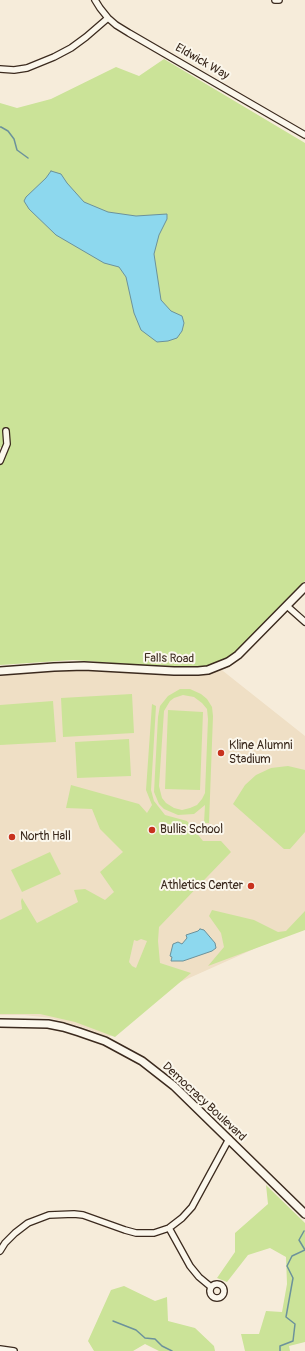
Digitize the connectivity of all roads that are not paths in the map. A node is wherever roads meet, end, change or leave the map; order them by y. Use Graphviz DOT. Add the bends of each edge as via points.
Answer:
graph roads {
  1 [pos="95,0"];
  2 [pos="275,0"];
  3 [pos="279,0"];
  4 [pos="108,18"];
  5 [pos="0,69"];
  6 [pos="305,135"];
  7 [pos="6,431"];
  8 [pos="0,461"];
  9 [pos="305,587"];
  10 [pos="287,606"];
  11 [pos="305,622"];
  12 [pos="0,670"];
  13 [pos="0,1023"];
  14 [pos="229,1139"];
  15 [pos="305,1214"];
  16 [pos="170,1228"];
  17 [pos="0,1251"];
  18 [pos="211,1287"];
  19 [pos="0,1349"];
  20 [pos="14,1351"];
  1 -- 4 [label="street, Eldwick Way"];
  2 -- 3 [label="street"];
  4 -- 5 [label="street" via="71,48 54,57 27,68"];
  4 -- 6 [label="street, Eldwick Way" via="129,33"];
  7 -- 8 [label="street" via="7,444"];
  9 -- 10 [label="main road, Falls Road"];
  10 -- 11 [label="street"];
  10 -- 12 [label="main road, Falls Road" via="238,655 208,670 174,671 84,666"];
  13 -- 14 [label="main road, Democracy Boulevard" via="48,1024 63,1027 117,1047 163,1077"];
  14 -- 15 [label="main road, Democracy Boulevard"];
  14 -- 16 [label="street" via="192,1207"];
  16 -- 17 [label="street" via="154,1233 136,1232 83,1215 49,1215 28,1223 5,1243"];
  16 -- 18 [label="street" via="190,1266"];
  19 -- 20 [label="street"];
}
